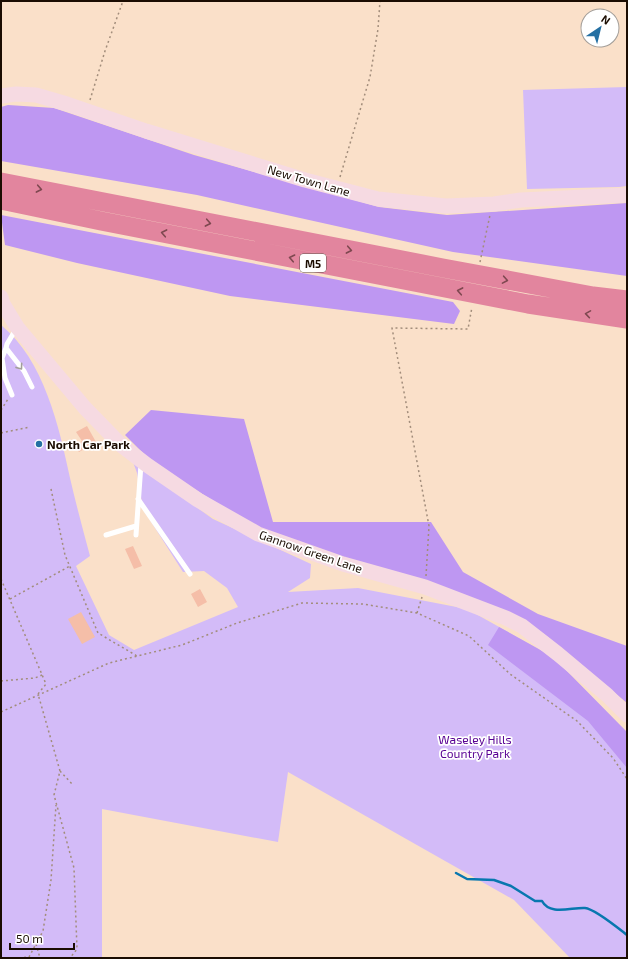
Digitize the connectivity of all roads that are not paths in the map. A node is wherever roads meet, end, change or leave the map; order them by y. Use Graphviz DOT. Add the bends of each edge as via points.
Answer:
graph roads {
  1 [pos="1,96"];
  2 [pos="1,182"];
  3 [pos="627,196"];
  4 [pos="1,200"];
  5 [pos="1,297"];
  6 [pos="627,300"];
  7 [pos="627,319"];
  8 [pos="17,327"];
  9 [pos="5,347"];
  10 [pos="32,387"];
  11 [pos="12,395"];
  12 [pos="141,461"];
  13 [pos="138,499"];
  14 [pos="136,526"];
  15 [pos="106,535"];
  16 [pos="136,535"];
  17 [pos="190,574"];
  18 [pos="627,715"];
  1 -- 3 [label="street, New Town Lane" via="36,95 305,180 378,199 439,205"];
  2 -- 6 [label="highway, M5, one-way" via="444,268"];
  7 -- 4 [label="highway, M5, one-way" via="528,304"];
  5 -- 8 [label="street, Gannow Green Lane"];
  8 -- 9 [label="lane"];
  8 -- 12 [label="street, Gannow Green Lane" via="85,408 121,445"];
  9 -- 10 [label="lane, one-way" via="24,371"];
  9 -- 11 [label="lane" via="2,358 5,378"];
  12 -- 13 [label="lane"];
  12 -- 18 [label="street, Gannow Green Lane" via="198,500 258,534 342,564 425,587 522,626 607,695"];
  13 -- 14 [label="lane"];
  13 -- 17 [label="lane"];
  14 -- 15 [label="lane"];
  14 -- 16 [label="lane"];
}
